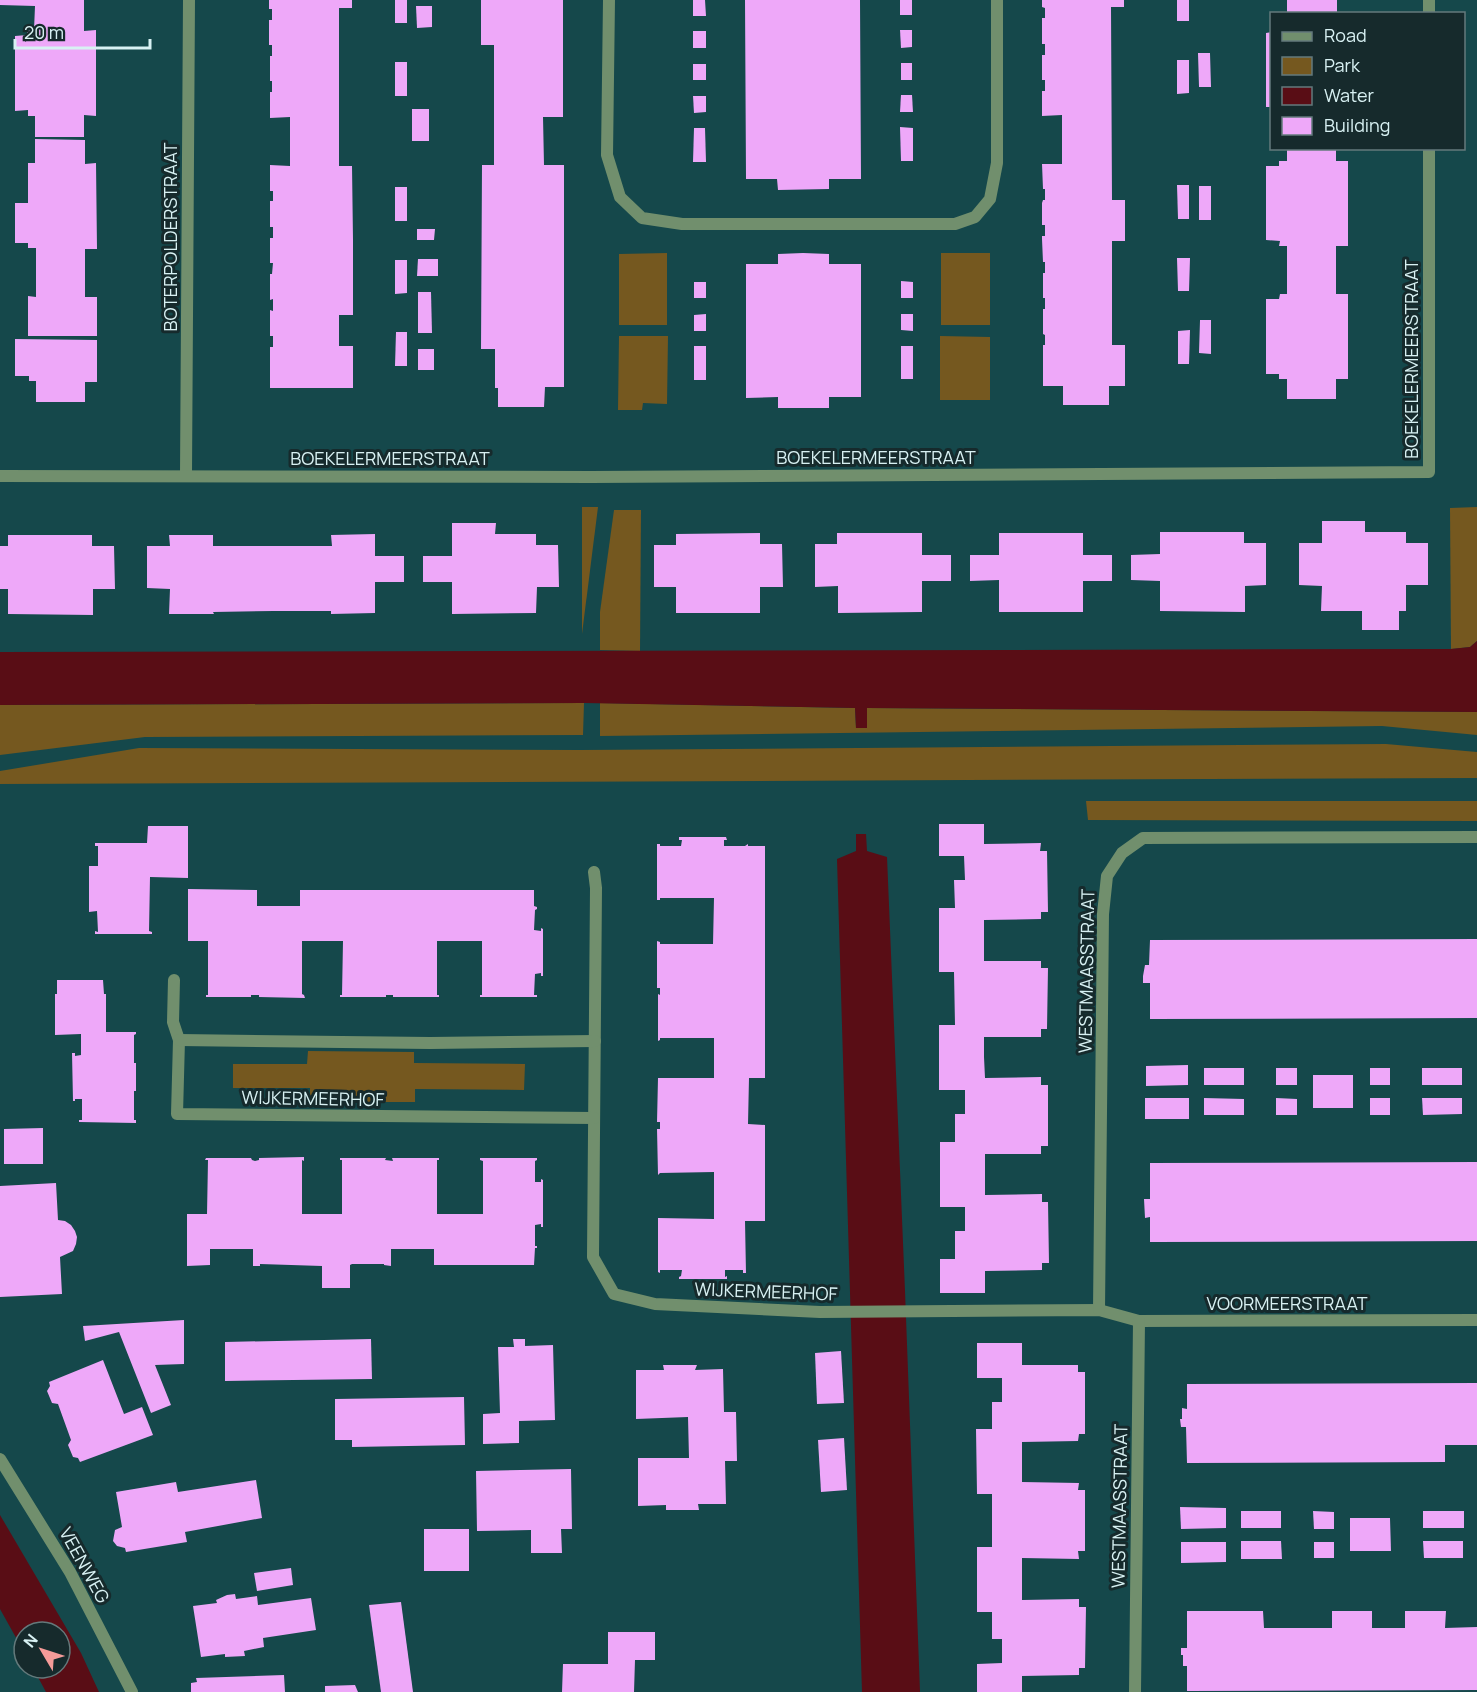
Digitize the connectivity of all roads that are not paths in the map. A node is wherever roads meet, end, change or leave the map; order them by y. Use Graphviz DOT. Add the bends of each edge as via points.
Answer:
graph roads {
  1 [pos="189,0"];
  2 [pos="609,0"];
  3 [pos="997,0"];
  4 [pos="1429,150"];
  5 [pos="186,475"];
  6 [pos="0,476"];
  7 [pos="1477,837"];
  8 [pos="594,872"];
  9 [pos="174,980"];
  10 [pos="178,1040"];
  11 [pos="595,1041"];
  12 [pos="594,1118"];
  13 [pos="1099,1310"];
  14 [pos="1477,1320"];
  15 [pos="1139,1321"];
  16 [pos="0,1460"];
  17 [pos="132,1692"];
  18 [pos="1135,1692"];
  1 -- 5 [label="street, BOTERPOLDERSTRAAT"];
  2 -- 3 [label="street" via="607,155 620,197 642,218 682,224 819,225 955,224 975,217 990,199 997,162"];
  4 -- 5 [label="street, BOEKELERMEERSTRAAT" via="1429,472"];
  5 -- 6 [label="street, BOEKELERMEERSTRAAT"];
  7 -- 13 [label="street, WESTMAASSTRAAT" via="1143,838 1122,853 1107,876 1103,914"];
  8 -- 11 [label="street, WIJKERMEERHOF"];
  9 -- 10 [label="street, WIJKERMEERHOF" via="173,1022"];
  10 -- 11 [label="street"];
  10 -- 12 [label="street, WIJKERMEERHOF" via="177,1114"];
  11 -- 12 [label="street, WIJKERMEERHOF"];
  12 -- 13 [label="street, WIJKERMEERHOF" via="593,1257 614,1294 656,1304 820,1312"];
  13 -- 15 [label="street, VOORMEERSTRAAT"];
  14 -- 15 [label="street, VOORMEERSTRAAT"];
  15 -- 18 [label="street, WESTMAASSTRAAT"];
  16 -- 17 [label="street, VEENWEG" via="70,1572"];
}
